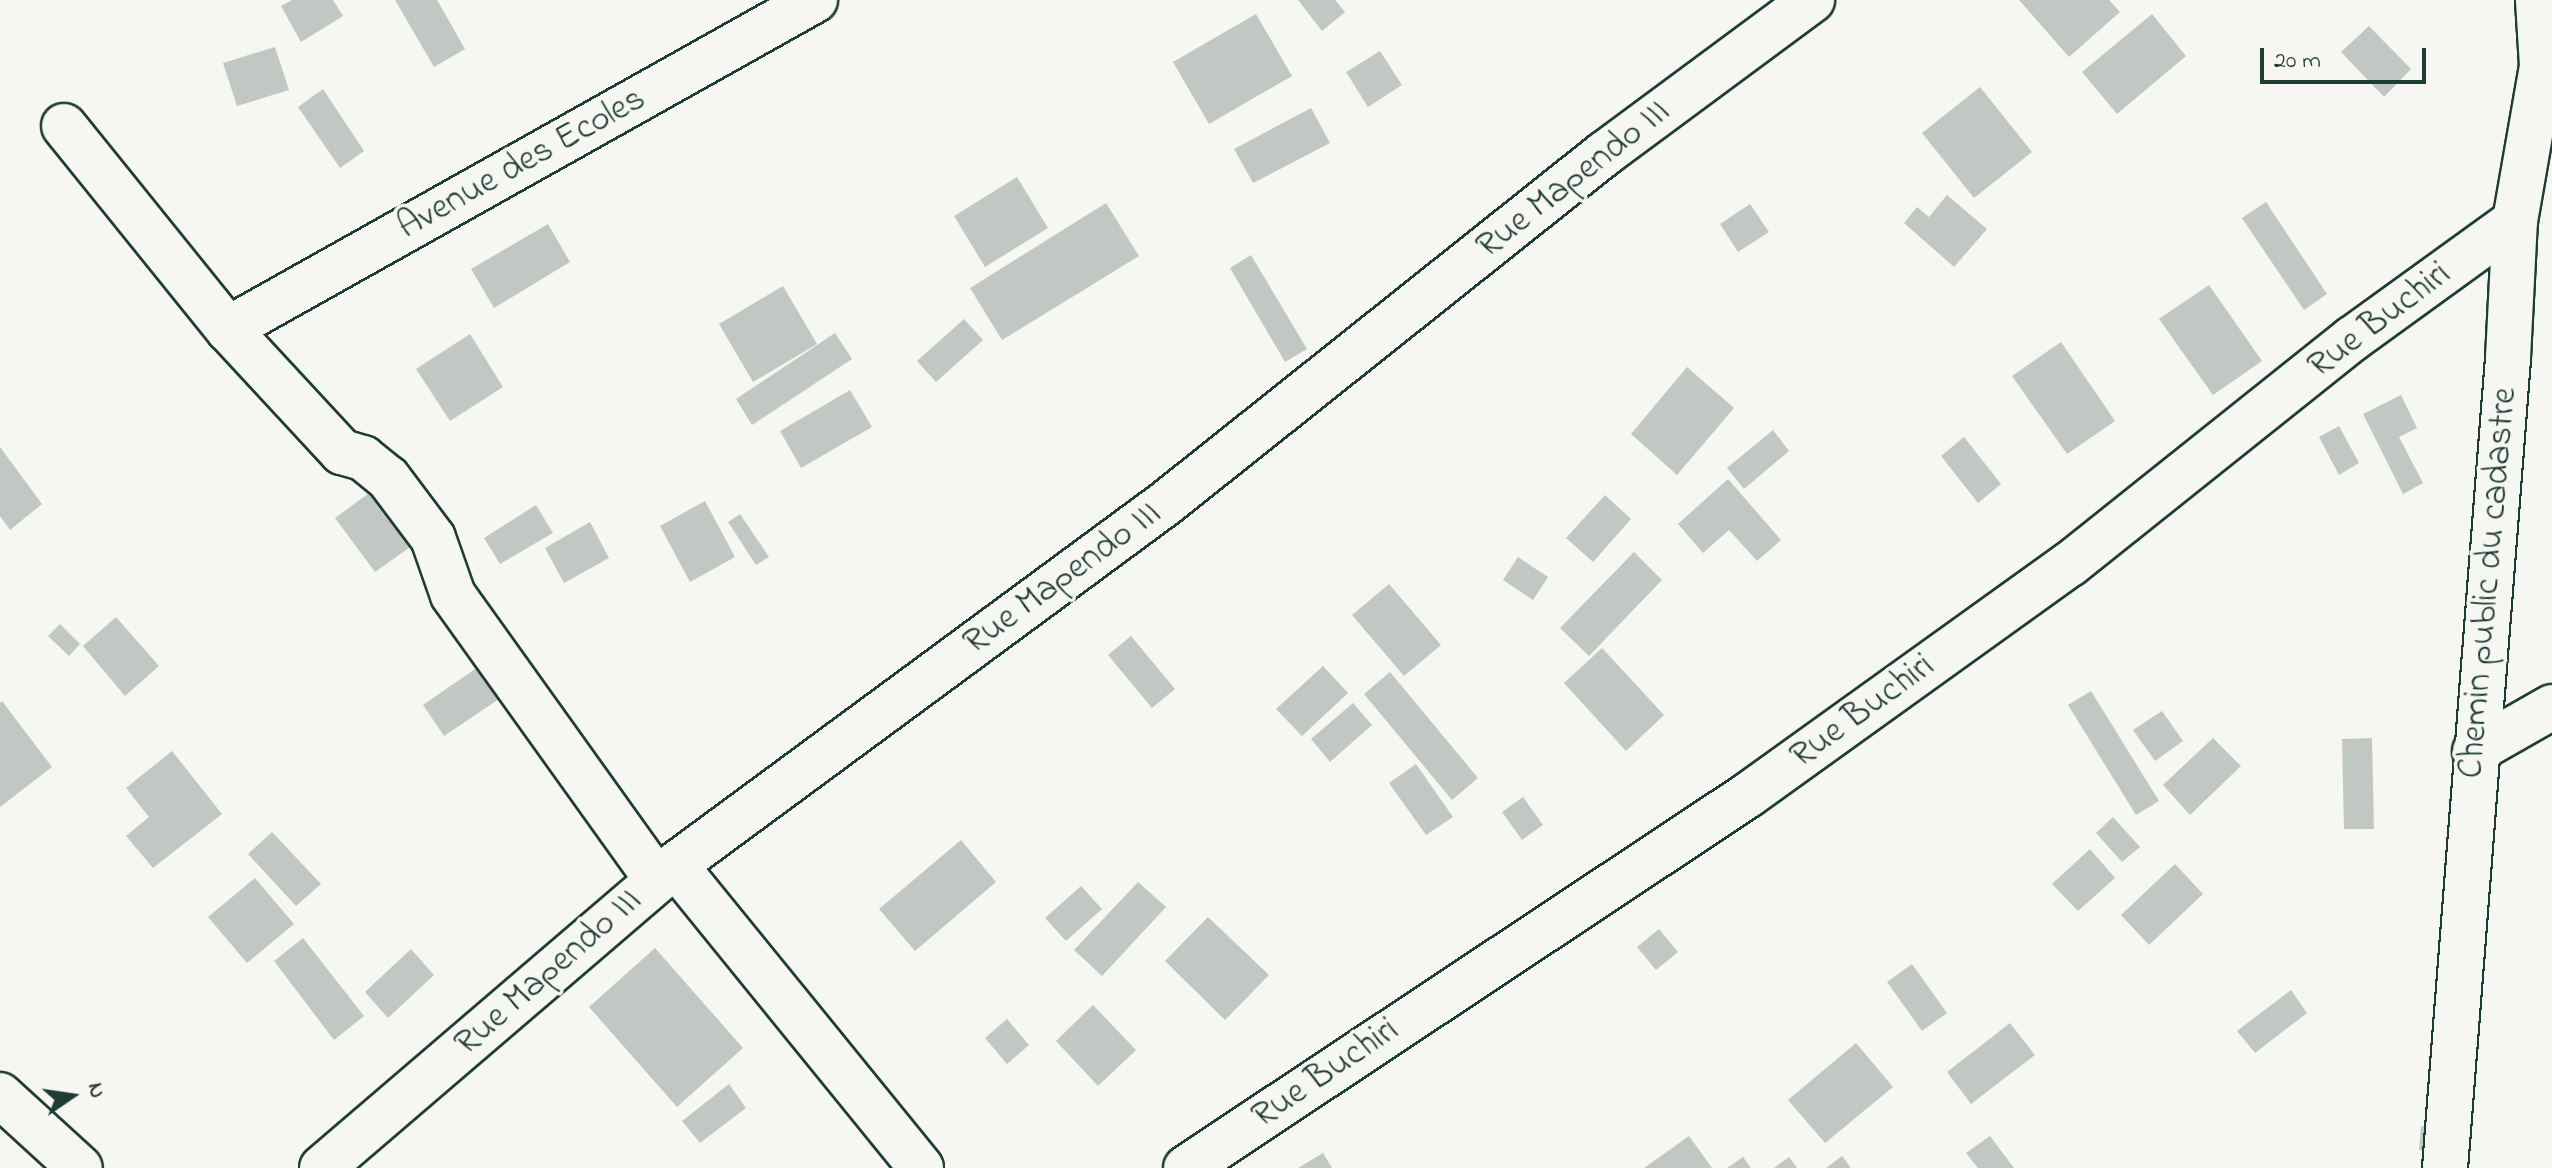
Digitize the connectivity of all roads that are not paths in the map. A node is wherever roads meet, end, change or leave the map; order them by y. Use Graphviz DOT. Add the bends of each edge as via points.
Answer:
graph roads {
  1 [pos="815,0"];
  2 [pos="1812,0"];
  3 [pos="2538,0"];
  4 [pos="64,126"];
  5 [pos="2515,221"];
  6 [pos="228,329"];
  7 [pos="2552,707"];
  8 [pos="2475,751"];
  9 [pos="666,873"];
  10 [pos="0,1095"];
  11 [pos="80,1168"];
  12 [pos="322,1168"];
  13 [pos="921,1168"];
  14 [pos="1186,1168"];
  15 [pos="2445,1168"];
  1 -- 6 [label="street, Avenue des Ecoles"];
  2 -- 9 [label="street, Rue Mapendo III" via="1604,154 1166,503"];
  3 -- 5 [label="street, Chemin public du cadastre" via="2542,66"];
  4 -- 6 [label="street"];
  5 -- 8 [label="street, Chemin public du cadastre"];
  5 -- 14 [label="street, Rue Buchiri" via="2352,339 2070,564 1761,786"];
  6 -- 9 [label="street" via="342,452 363,458 388,478 433,538 453,595"];
  7 -- 8 [label="street"];
  8 -- 15 [label="street, Chemin public du cadastre"];
  9 -- 12 [label="street, Rue Mapendo III"];
  9 -- 13 [label="street"];
  10 -- 11 [label="street"];
}
